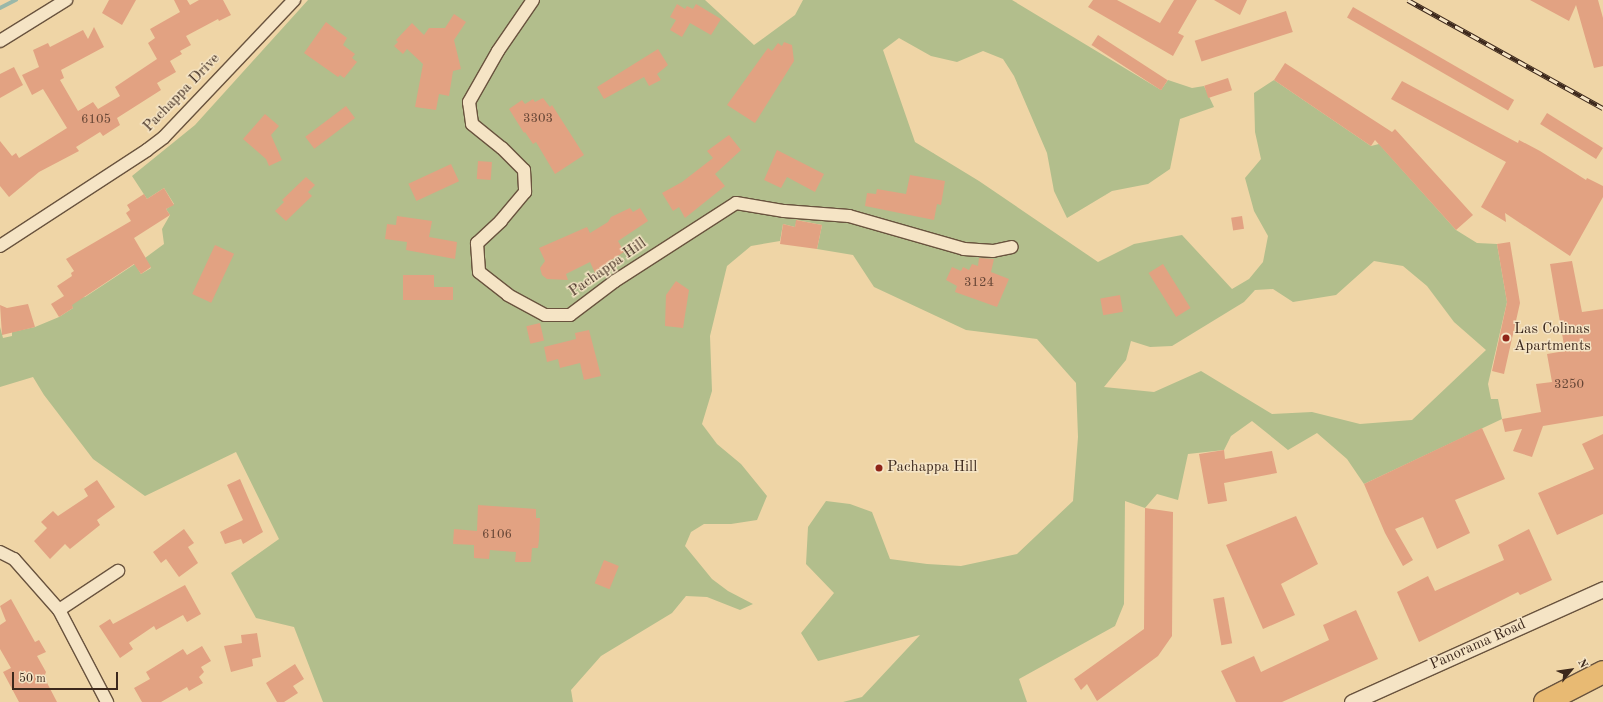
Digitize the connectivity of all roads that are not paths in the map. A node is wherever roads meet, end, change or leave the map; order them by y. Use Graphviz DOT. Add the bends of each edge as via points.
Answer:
graph roads {
  1 [pos="66,0"];
  2 [pos="294,0"];
  3 [pos="533,0"];
  4 [pos="0,41"];
  5 [pos="0,246"];
  6 [pos="1012,247"];
  7 [pos="0,552"];
  8 [pos="118,571"];
  9 [pos="1603,589"];
  10 [pos="59,610"];
  11 [pos="1603,672"];
  12 [pos="107,702"];
  13 [pos="1352,702"];
  14 [pos="1545,702"];
  1 -- 4 [label="street"];
  2 -- 5 [label="street, Pachappa Drive" via="164,137"];
  3 -- 6 [label="street, Pachappa Hill" via="498,51 470,102 472,124 524,170 526,192 501,221 477,243 479,272 508,295 545,315 570,315 615,281 736,203 784,211 849,216 964,249 993,251"];
  7 -- 10 [label="street" via="14,559"];
  8 -- 10 [label="street"];
  9 -- 13 [label="street, Panorama Road"];
  10 -- 12 [label="street"];
  11 -- 14 [label="highway"];
}
